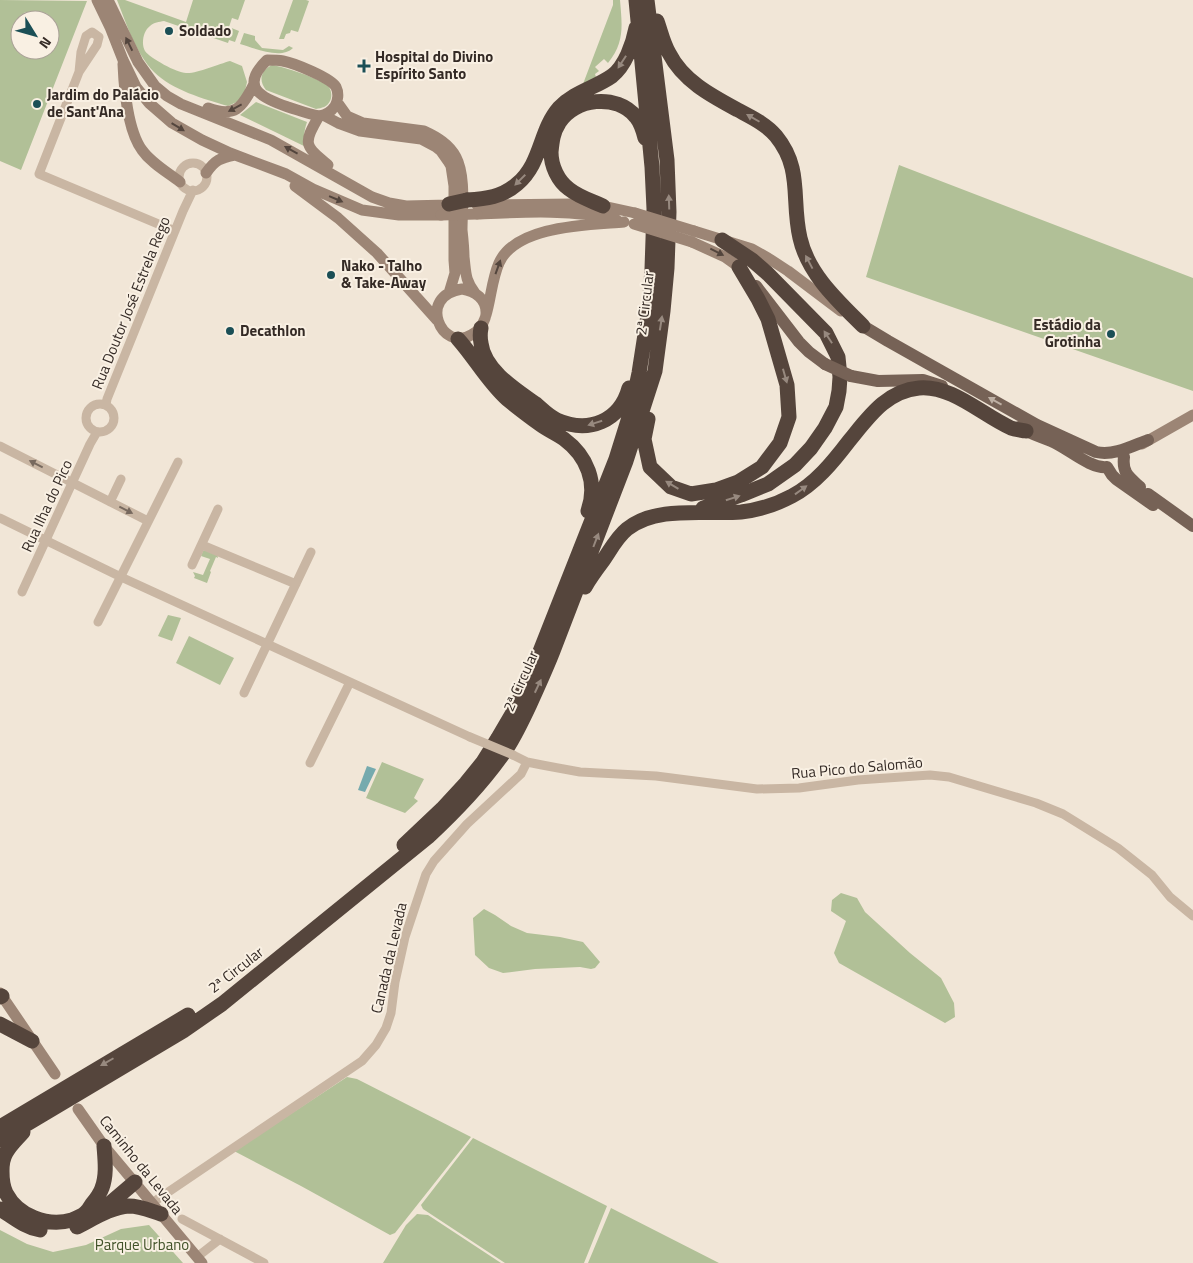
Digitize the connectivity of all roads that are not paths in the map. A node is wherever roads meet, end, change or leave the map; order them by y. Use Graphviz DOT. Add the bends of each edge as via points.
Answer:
graph roads {
  1 [pos="96,0"];
  2 [pos="108,0"];
  3 [pos="636,0"];
  4 [pos="644,9"];
  5 [pos="123,60"];
  6 [pos="79,72"];
  7 [pos="254,84"];
  8 [pos="155,86"];
  9 [pos="337,102"];
  10 [pos="321,116"];
  11 [pos="236,155"];
  12 [pos="260,164"];
  13 [pos="652,167"];
  14 [pos="206,173"];
  15 [pos="182,184"];
  16 [pos="348,184"];
  17 [pos="193,190"];
  18 [pos="474,206"];
  19 [pos="604,206"];
  20 [pos="446,207"];
  21 [pos="183,211"];
  22 [pos="631,220"];
  23 [pos="174,231"];
  24 [pos="693,237"];
  25 [pos="722,240"];
  26 [pos="739,267"];
  27 [pos="449,292"];
  28 [pos="475,293"];
  29 [pos="437,320"];
  30 [pos="484,321"];
  31 [pos="863,326"];
  32 [pos="645,335"];
  33 [pos="458,339"];
  34 [pos="654,371"];
  35 [pos="106,405"];
  36 [pos="1193,415"];
  37 [pos="1032,431"];
  38 [pos="97,432"];
  39 [pos="1148,440"];
  40 [pos="0,446"];
  41 [pos="1124,456"];
  42 [pos="178,462"];
  43 [pos="1107,467"];
  44 [pos="121,479"];
  45 [pos="73,483"];
  46 [pos="1144,491"];
  47 [pos="110,502"];
  48 [pos="1153,505"];
  49 [pos="218,509"];
  50 [pos="687,513"];
  51 [pos="0,518"];
  52 [pos="148,521"];
  53 [pos="1193,526"];
  54 [pos="1193,530"];
  55 [pos="46,540"];
  56 [pos="202,545"];
  57 [pos="312,552"];
  58 [pos="192,565"];
  59 [pos="121,576"];
  60 [pos="296,584"];
  61 [pos="22,592"];
  62 [pos="98,622"];
  63 [pos="547,632"];
  64 [pos="268,644"];
  65 [pos="553,651"];
  66 [pos="350,682"];
  67 [pos="244,693"];
  68 [pos="528,762"];
  69 [pos="310,763"];
  70 [pos="1193,916"];
  71 [pos="1,995"];
  72 [pos="0,1024"];
  73 [pos="32,1041"];
  74 [pos="55,1074"];
  75 [pos="48,1104"];
  76 [pos="78,1109"];
  77 [pos="0,1115"];
  78 [pos="0,1127"];
  79 [pos="0,1140"];
  80 [pos="104,1146"];
  81 [pos="131,1178"];
  82 [pos="156,1208"];
  83 [pos="0,1209"];
  84 [pos="88,1217"];
  85 [pos="182,1220"];
  86 [pos="220,1239"];
  87 [pos="200,1260"];
  88 [pos="264,1263"];
  1 -- 5 [label="main road"];
  8 -- 2 [label="main road, one-way" via="138,62"];
  3 -- 4 [label="highway, 2ª Circular"];
  4 -- 13 [label="highway, 2ª Circular"];
  4 -- 18 [label="highway, one-way" via="633,42 613,75 561,106 551,118 529,172 518,184"];
  31 -- 4 [label="highway, one-way" via="834,297 808,261 800,238 795,180 789,156 775,135 760,122 696,85 669,54 657,21"];
  34 -- 4 [label="highway, 2ª Circular, one-way" via="663,311 669,212 667,160"];
  5 -- 11 [label="main road, one-way" via="149,103 172,123"];
  5 -- 15 [label="main road" via="130,121 137,141 149,158"];
  6 -- 23 [label="street" via="39,174"];
  7 -- 8 [label="main road, one-way" via="242,105 228,112 217,111"];
  7 -- 9 [label="main road" via="256,73 267,60 282,61 332,82 337,88"];
  7 -- 10 [label="main road" via="258,92 271,101"];
  16 -- 8 [label="main road, one-way" via="271,140 181,104"];
  9 -- 10 [label="main road" via="329,113"];
  9 -- 28 [label="main road" via="347,116 363,123 424,131 448,146 456,156 462,185 465,273"];
  10 -- 16 [label="main road" via="309,132 311,151 348,178"];
  10 -- 27 [label="main road" via="360,131 421,139 441,151 450,166 454,186 455,273"];
  11 -- 12 [label="main road"];
  11 -- 14 [label="main road" via="217,160"];
  12 -- 20 [label="main road, one-way" via="362,210 399,215"];
  12 -- 29 [label="main road" via="301,190 378,253"];
  13 -- 19 [label="highway" via="641,124 626,108 593,101 565,115 554,131 551,152 558,178 569,189"];
  13 -- 32 [label="highway, 2ª Circular" via="652,269"];
  14 -- 15 [label="street" via="200,164 189,164 180,171"];
  14 -- 17 [label="street" via="202,187"];
  15 -- 17 [label="street"];
  15 -- 21 [label="street, Rua Doutor José Estrela Rego"];
  16 -- 20 [label="main road" via="390,203"];
  17 -- 21 [label="street, Rua Doutor José Estrela Rego"];
  18 -- 19 [label="main road"];
  18 -- 20 [label="highway, bridge"];
  18 -- 22 [label="main road"];
  19 -- 22 [label="main road"];
  21 -- 23 [label="street, Rua Doutor José Estrela Rego"];
  22 -- 24 [label="main road, bridge"];
  30 -- 22 [label="main road, one-way" via="498,264 520,240 558,229"];
  23 -- 35 [label="street, Rua Doutor José Estrela Rego"];
  24 -- 25 [label="main road"];
  24 -- 26 [label="main road, one-way"];
  25 -- 31 [label="main road" via="752,249 768,258"];
  50 -- 25 [label="highway, one-way" via="757,489 795,465 825,428 836,406 839,390 838,357 826,333 767,273"];
  26 -- 34 [label="highway, one-way" via="768,319 787,385 789,417 780,443 762,467 738,482 716,490 691,494 671,487 650,467 644,439"];
  26 -- 37 [label="main road, bridge" via="799,342 825,364 851,376 878,381 923,380 937,384"];
  27 -- 28 [label="main road" via="462,289"];
  27 -- 29 [label="main road" via="440,301"];
  28 -- 30 [label="main road" via="483,302"];
  29 -- 33 [label="main road" via="450,336"];
  32 -- 30 [label="highway, one-way" via="623,403 614,415 582,427 548,415 499,375 486,359 481,346"];
  30 -- 33 [label="main road" via="468,337"];
  37 -- 31 [label="main road, one-way"];
  32 -- 63 [label="highway, 2ª Circular" via="631,411 616,459"];
  33 -- 63 [label="highway" via="506,398 577,452 590,475 591,502 549,616"];
  65 -- 34 [label="highway, 2ª Circular, one-way" via="626,461"];
  35 -- 38 [label="street" via="113,411 115,420 109,430"];
  35 -- 38 [label="street" via="92,407 87,414 87,423"];
  36 -- 39 [label="main road"];
  37 -- 39 [label="main road" via="1106,454"];
  37 -- 43 [label="main road"];
  37 -- 48 [label="main road"];
  50 -- 37 [label="highway, one-way" via="743,512 794,496 825,471 879,405 901,391 935,388 1012,428"];
  38 -- 45 [label="street, Rua Ilha do Pico"];
  39 -- 41 [label="main road"];
  45 -- 40 [label="street, one-way"];
  41 -- 43 [label="main road"];
  41 -- 46 [label="main road" via="1125,472"];
  42 -- 52 [label="street"];
  43 -- 46 [label="main road"];
  43 -- 48 [label="main road" via="1112,475"];
  44 -- 47 [label="street"];
  45 -- 47 [label="street"];
  45 -- 55 [label="street, Rua Ilha do Pico"];
  46 -- 53 [label="main road"];
  47 -- 52 [label="street, one-way"];
  48 -- 54 [label="main road"];
  49 -- 56 [label="street"];
  50 -- 65 [label="highway" via="654,516 620,536 590,579"];
  51 -- 55 [label="street, Rua Pico do Salomão"];
  52 -- 59 [label="street"];
  55 -- 59 [label="street, Rua Pico do Salomão"];
  55 -- 61 [label="street, Rua Ilha do Pico"];
  56 -- 58 [label="street"];
  56 -- 60 [label="street"];
  57 -- 60 [label="street"];
  59 -- 62 [label="street"];
  59 -- 64 [label="street, Rua Pico do Salomão"];
  60 -- 64 [label="street"];
  63 -- 75 [label="highway, 2ª Circular, one-way" via="515,709 483,762 412,838 216,996"];
  64 -- 66 [label="street, Rua Pico do Salomão"];
  64 -- 67 [label="street"];
  75 -- 65 [label="highway, 2ª Circular, one-way" via="183,1031 222,1004 428,837 472,793 508,746 526,714"];
  66 -- 68 [label="street, Rua Pico do Salomão, bridge"];
  66 -- 69 [label="street"];
  68 -- 70 [label="street, Rua Pico do Salomão" via="563,770 656,776 757,789 930,775 948,778 1063,814 1118,848 1152,875 1170,897"];
  68 -- 82 [label="street, Canada da Levada" via="521,774 467,824 426,874 405,937 391,1013 376,1045 362,1061"];
  71 -- 73 [label="main road"];
  72 -- 73 [label="highway"];
  73 -- 74 [label="main road"];
  75 -- 77 [label="highway"];
  75 -- 78 [label="highway, 2ª Circular"];
  75 -- 79 [label="highway, 2ª Circular"];
  75 -- 84 [label="highway" via="5,1154 2,1178 6,1192 23,1212 37,1219 62,1223"];
  76 -- 80 [label="main road, Caminho da Levada"];
  80 -- 81 [label="main road, Caminho da Levada"];
  80 -- 84 [label="highway" via="105,1177"];
  81 -- 82 [label="main road, Caminho da Levada"];
  81 -- 84 [label="highway"];
  82 -- 84 [label="highway" via="130,1206"];
  82 -- 87 [label="main road, Caminho da Levada"];
  83 -- 84 [label="highway" via="16,1221 49,1232 70,1229"];
  85 -- 86 [label="street"];
  86 -- 87 [label="street"];
  86 -- 88 [label="street"];
}
